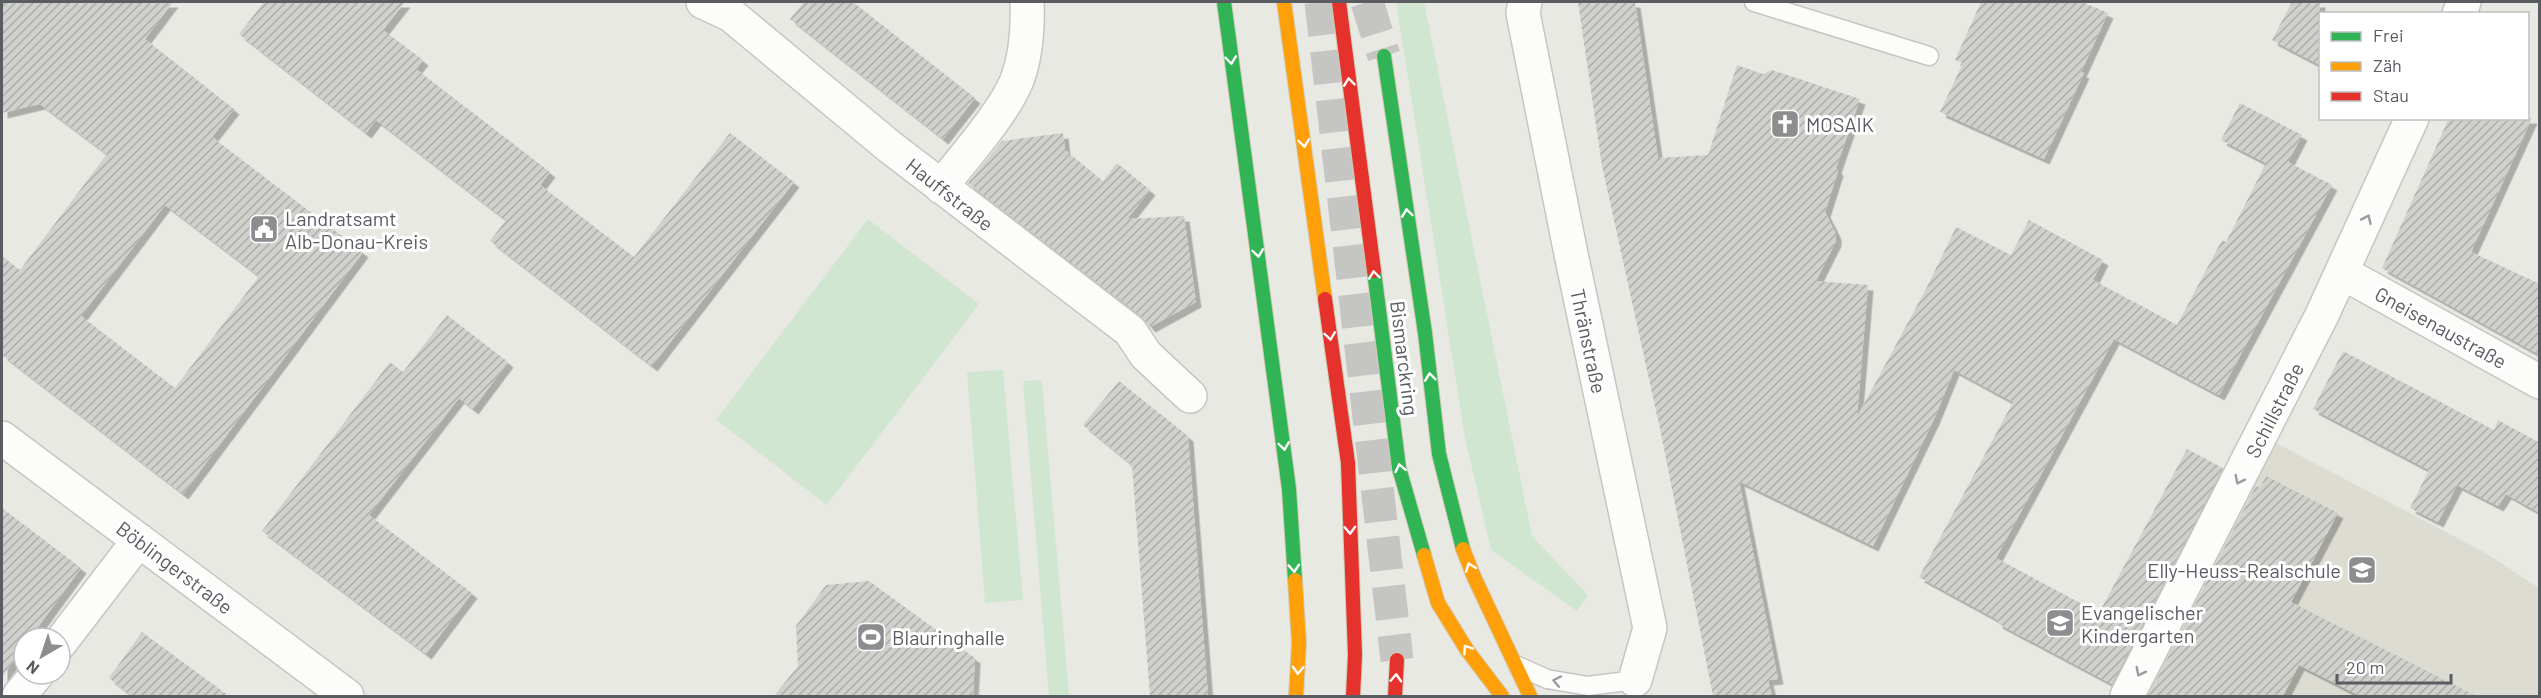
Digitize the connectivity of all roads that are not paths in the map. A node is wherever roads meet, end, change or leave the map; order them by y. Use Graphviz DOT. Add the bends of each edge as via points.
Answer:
graph roads {
  1 [pos="1027,2"];
  2 [pos="1224,2"];
  3 [pos="1284,2"];
  4 [pos="1339,2"];
  5 [pos="1525,2"];
  6 [pos="1754,2"];
  7 [pos="724,6"];
  8 [pos="1384,56"];
  9 [pos="1929,56"];
  10 [pos="2411,120"];
  11 [pos="941,188"];
  12 [pos="2343,273"];
  13 [pos="2540,382"];
  14 [pos="1190,396"];
  15 [pos="2,438"];
  16 [pos="139,540"];
  17 [pos="72,627"];
  18 [pos="1397,660"];
  19 [pos="1517,666"];
  20 [pos="1635,680"];
  21 [pos="347,696"];
  22 [pos="1296,696"];
  23 [pos="1353,696"];
  24 [pos="1395,696"];
  25 [pos="1502,696"];
  26 [pos="1530,696"];
  27 [pos="2127,696"];
  1 -- 11 [label="street" via="1028,22 1016,80 1006,101"];
  2 -- 22 [label="main road, one-way" via="1289,489 1299,643"];
  3 -- 23 [label="main road, one-way" via="1348,463"];
  25 -- 4 [label="main road, Bismarckring, one-way" via="1438,603 1399,468"];
  5 -- 20 [label="street, Thränstraße" via="1523,13 1571,254 1650,628"];
  6 -- 9 [label="lane"];
  7 -- 11 [label="street, Hauffstraße"];
  19 -- 8 [label="main road, one-way" via="1470,567 1439,454"];
  12 -- 10 [label="street, Schillstraße, one-way"];
  11 -- 14 [label="street, Hauffstraße" via="1130,331 1146,355"];
  12 -- 13 [label="street, Gneisenaustraße"];
  12 -- 27 [label="street, Schillstraße, one-way"];
  15 -- 16 [label="street, Böblingerstraße"];
  16 -- 17 [label="street"];
  16 -- 21 [label="street, Böblingerstraße"];
  24 -- 18 [label="main road, one-way"];
  20 -- 19 [label="lane, one-way" via="1587,686 1547,679"];
  19 -- 26 [label="main road"];
}
